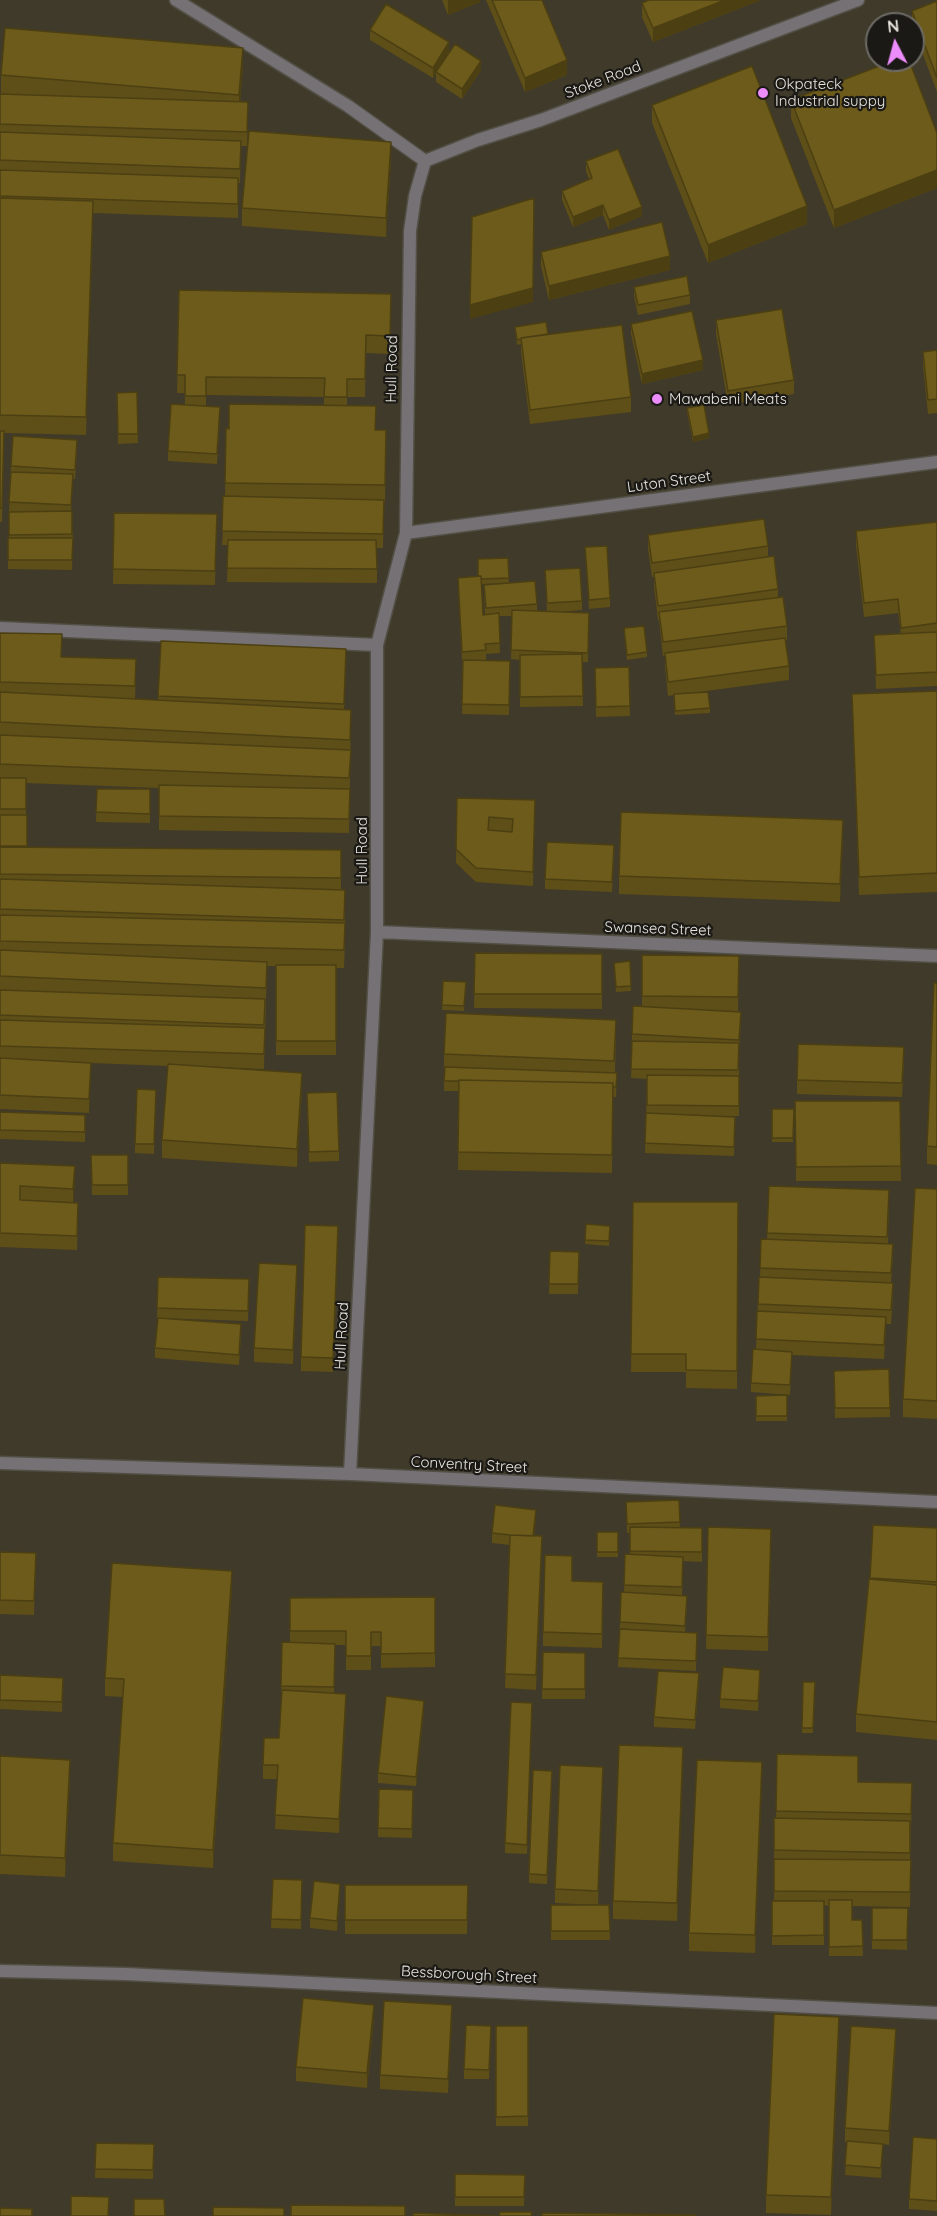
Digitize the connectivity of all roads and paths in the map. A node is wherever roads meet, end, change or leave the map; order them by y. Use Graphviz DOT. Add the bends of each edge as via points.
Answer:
graph roads {
  1 [pos="176,0"];
  2 [pos="858,0"];
  3 [pos="426,161"];
  4 [pos="937,462"];
  5 [pos="406,533"];
  6 [pos="0,628"];
  7 [pos="377,645"];
  8 [pos="377,932"];
  9 [pos="937,956"];
  10 [pos="0,1463"];
  11 [pos="350,1474"];
  12 [pos="937,1502"];
  13 [pos="0,1971"];
  14 [pos="937,2013"];
  1 -- 3 [label="street" via="348,106"];
  2 -- 3 [label="street, Stoke Road"];
  3 -- 5 [label="street, Hull Road" via="410,231"];
  4 -- 5 [label="street, Luton Street"];
  5 -- 7 [label="street, Hull Road"];
  6 -- 7 [label="street"];
  7 -- 8 [label="street, Hull Road"];
  8 -- 9 [label="street, Swansea Street"];
  8 -- 11 [label="street, Hull Road"];
  10 -- 11 [label="street, Conventry Street"];
  11 -- 12 [label="street, Conventry Street"];
  13 -- 14 [label="street, Bessborough Street" via="137,1974"];
}
